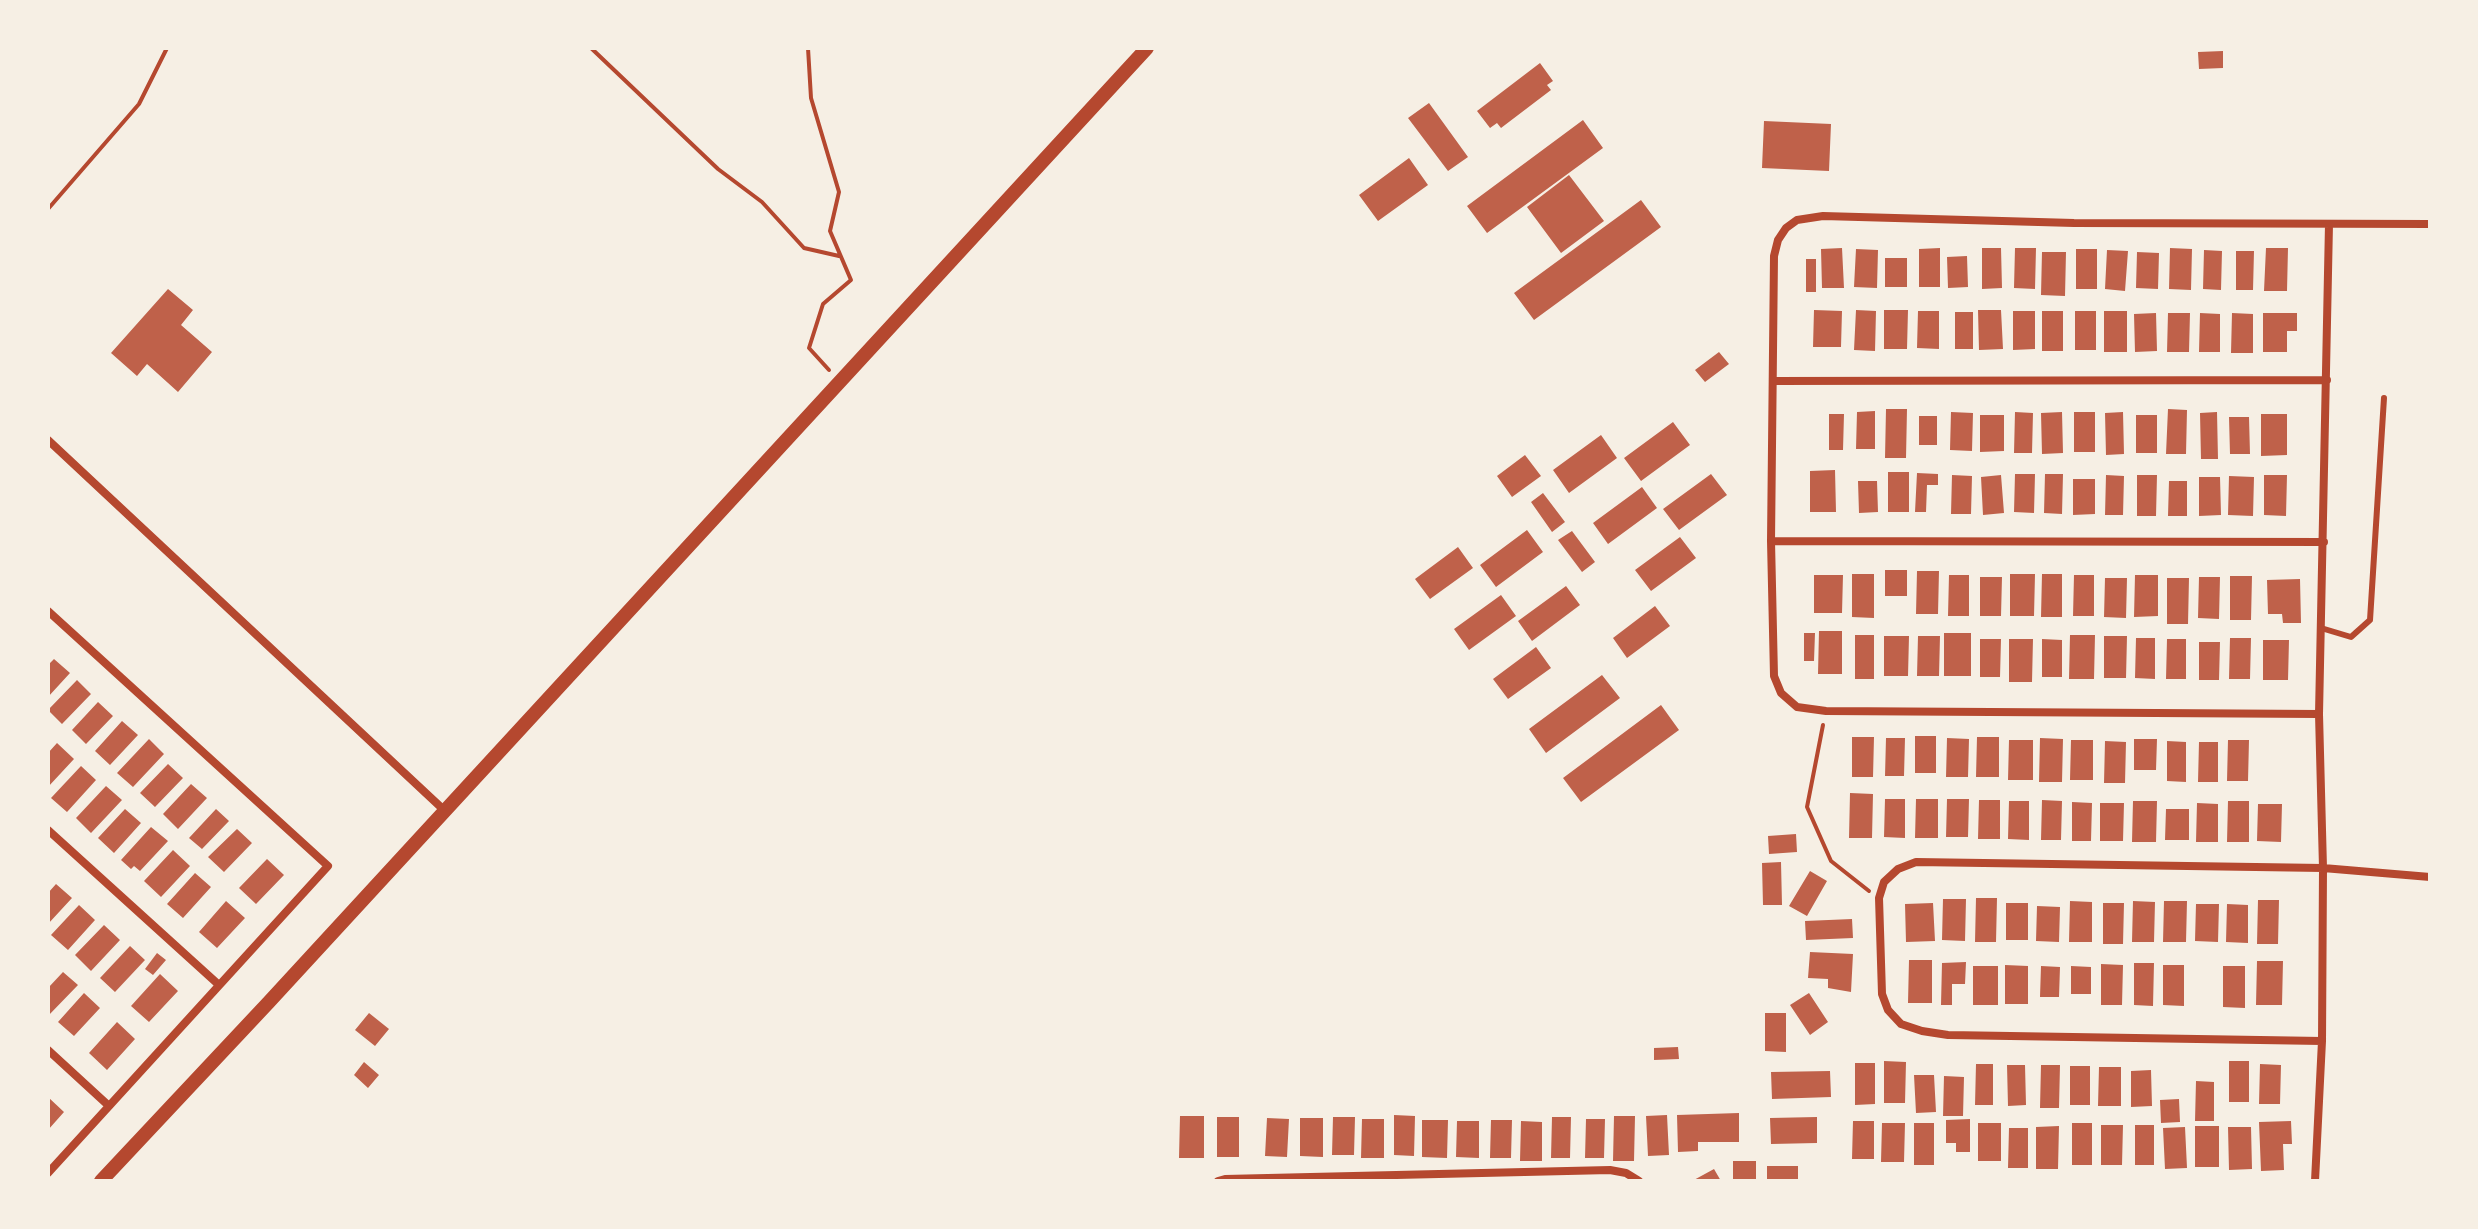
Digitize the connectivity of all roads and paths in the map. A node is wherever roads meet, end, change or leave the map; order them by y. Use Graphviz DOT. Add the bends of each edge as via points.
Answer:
graph roads {
  1 [pos="167,48"];
  2 [pos="591,48"];
  3 [pos="808,48"];
  4 [pos="1147,48"];
  5 [pos="48,209"];
  6 [pos="2329,224"];
  7 [pos="2430,224"];
  8 [pos="839,256"];
  9 [pos="2327,380"];
  10 [pos="1774,381"];
  11 [pos="840,382"];
  12 [pos="2384,398"];
  13 [pos="48,440"];
  14 [pos="1771,541"];
  15 [pos="2324,542"];
  16 [pos="48,611"];
  17 [pos="2321,628"];
  18 [pos="1826,711"];
  19 [pos="2319,714"];
  20 [pos="446,811"];
  21 [pos="48,830"];
  22 [pos="2323,868"];
  23 [pos="2430,877"];
  24 [pos="1879,898"];
  25 [pos="219,985"];
  26 [pos="2322,1041"];
  27 [pos="48,1050"];
  28 [pos="109,1106"];
  29 [pos="48,1173"];
  30 [pos="101,1181"];
  31 [pos="1218,1181"];
  32 [pos="1639,1181"];
  33 [pos="2315,1181"];
  1 -- 5 [label="path" via="139,104"];
  2 -- 8 [label="path" via="718,169 762,202 804,248"];
  3 -- 8 [label="path" via="811,98 839,192 830,231"];
  4 -- 11 [label="street"];
  6 -- 7 [label="street"];
  6 -- 9 [label="street"];
  6 -- 10 [label="street" via="1823,216 1797,220 1778,240 1774,256"];
  8 -- 11 [label="path" via="851,280 823,304 809,348"];
  9 -- 10 [label="street"];
  9 -- 15 [label="street"];
  10 -- 14 [label="street"];
  11 -- 20 [label="street"];
  12 -- 17 [label="lane" via="2370,620 2351,637"];
  13 -- 20 [label="street"];
  14 -- 15 [label="street"];
  14 -- 18 [label="street" via="1774,676 1781,693 1797,707"];
  15 -- 17 [label="street"];
  16 -- 25 [label="street" via="328,866"];
  17 -- 19 [label="street"];
  18 -- 19 [label="street"];
  18 -- 24 [label="path" via="1807,807 1831,861"];
  19 -- 22 [label="street"];
  20 -- 30 [label="street"];
  21 -- 25 [label="street"];
  22 -- 23 [label="street"];
  22 -- 24 [label="street" via="1916,862 1884,882"];
  22 -- 26 [label="street"];
  24 -- 26 [label="street" via="1882,994 1901,1024 1922,1031"];
  25 -- 28 [label="street"];
  26 -- 33 [label="street"];
  27 -- 28 [label="street"];
  28 -- 29 [label="street"];
  31 -- 32 [label="street" via="1610,1170"];
}
